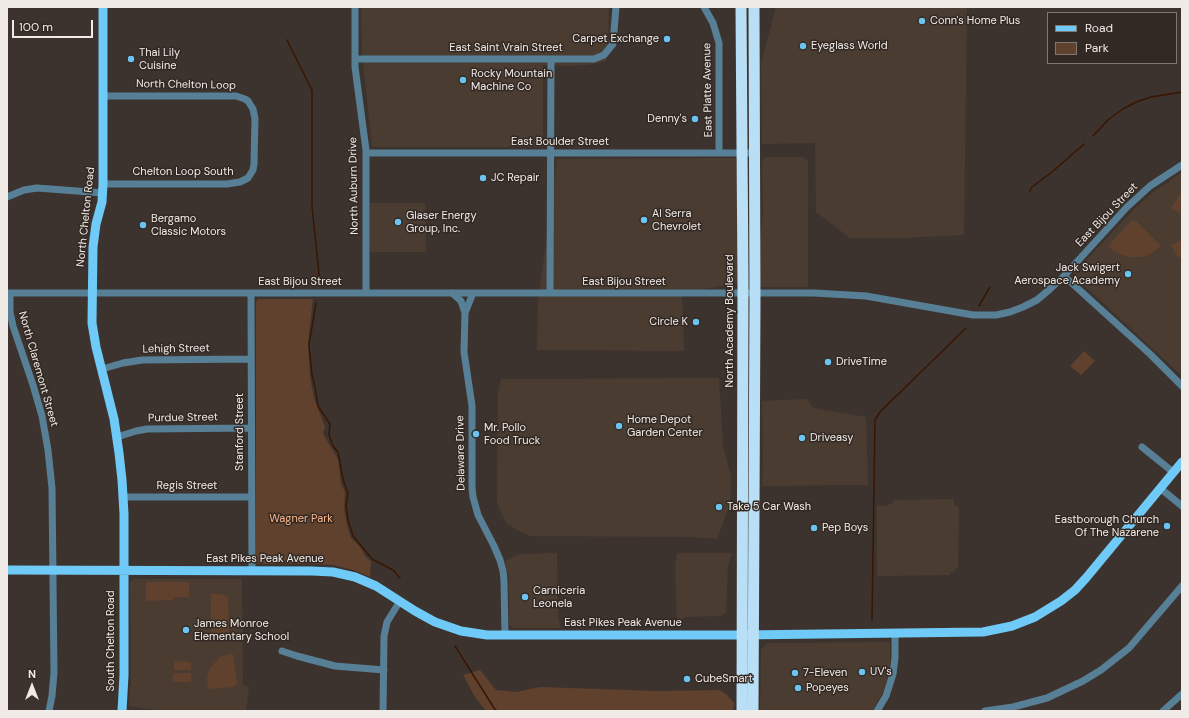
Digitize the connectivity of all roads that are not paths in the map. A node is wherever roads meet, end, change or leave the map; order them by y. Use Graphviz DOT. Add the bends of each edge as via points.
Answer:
graph roads {
  1 [pos="103,7"];
  2 [pos="355,7"];
  3 [pos="616,7"];
  4 [pos="704,7"];
  5 [pos="740,9"];
  6 [pos="755,9"];
  7 [pos="355,59"];
  8 [pos="551,60"];
  9 [pos="103,96"];
  10 [pos="255,142"];
  11 [pos="366,153"];
  12 [pos="550,153"];
  13 [pos="719,153"];
  14 [pos="743,153"];
  15 [pos="755,153"];
  16 [pos="1182,165"];
  17 [pos="103,188"];
  18 [pos="7,197"];
  19 [pos="1064,276"];
  20 [pos="8,293"];
  21 [pos="92,293"];
  22 [pos="251,293"];
  23 [pos="366,293"];
  24 [pos="452,293"];
  25 [pos="473,293"];
  26 [pos="550,293"];
  27 [pos="743,293"];
  28 [pos="755,293"];
  29 [pos="465,313"];
  30 [pos="251,359"];
  31 [pos="102,369"];
  32 [pos="1182,386"];
  33 [pos="251,428"];
  34 [pos="117,437"];
  35 [pos="1142,447"];
  36 [pos="1182,462"];
  37 [pos="1173,472"];
  38 [pos="1160,488"];
  39 [pos="123,497"];
  40 [pos="251,497"];
  41 [pos="1182,506"];
  42 [pos="7,570"];
  43 [pos="53,571"];
  44 [pos="123,571"];
  45 [pos="252,571"];
  46 [pos="1182,586"];
  47 [pos="400,601"];
  48 [pos="895,633"];
  49 [pos="505,635"];
  50 [pos="742,635"];
  51 [pos="754,635"];
  52 [pos="282,651"];
  53 [pos="384,670"];
  54 [pos="1182,694"];
  55 [pos="49,711"];
  56 [pos="124,711"];
  57 [pos="383,711"];
  58 [pos="742,711"];
  59 [pos="754,711"];
  60 [pos="877,711"];
  61 [pos="985,711"];
  62 [pos="1163,711"];
  1 -- 9 [label="main road, North Chelton Road"];
  2 -- 7 [label="street, North Auburn Drive"];
  3 -- 8 [label="street, East Saint Vrain Street" via="613,44 604,55 594,59"];
  4 -- 13 [label="street, East Platte Avenue" via="713,23 719,43"];
  5 -- 14 [label="highway, North Academy Boulevard"];
  6 -- 15 [label="highway"];
  7 -- 8 [label="street, East Saint Vrain Street"];
  7 -- 11 [label="street, North Auburn Drive"];
  8 -- 12 [label="street"];
  9 -- 10 [label="street, North Chelton Loop" via="241,97 248,101 253,109"];
  9 -- 17 [label="main road, North Chelton Road"];
  10 -- 17 [label="street, Chelton Loop South" via="253,170 248,178 240,182"];
  11 -- 12 [label="street, East Boulder Street"];
  11 -- 23 [label="street, North Auburn Drive"];
  12 -- 13 [label="street, East Boulder Street"];
  12 -- 26 [label="street"];
  13 -- 14 [label="street, East Boulder Street"];
  14 -- 15 [label="street, East Boulder Street"];
  14 -- 27 [label="highway, North Academy Boulevard"];
  15 -- 28 [label="highway"];
  16 -- 19 [label="street, East Bijou Street" via="1150,186 1127,207"];
  17 -- 18 [label="street, Chelton Loop South" via="37,188"];
  17 -- 21 [label="main road, North Chelton Road" via="93,247"];
  19 -- 28 [label="street, East Bijou Street" via="1036,300 1023,307 991,315 973,315 866,296"];
  19 -- 32 [label="street"];
  20 -- 21 [label="street, East Bijou Street"];
  20 -- 43 [label="street, North Claremont Street" via="13,326 38,400 48,450 52,488"];
  21 -- 22 [label="street, East Bijou Street"];
  21 -- 31 [label="main road, North Chelton Road" via="93,334"];
  22 -- 23 [label="street, East Bijou Street"];
  22 -- 30 [label="street, Stanford Street"];
  23 -- 24 [label="street, East Bijou Street"];
  24 -- 25 [label="street, East Bijou Street"];
  24 -- 29 [label="street" via="461,301"];
  25 -- 26 [label="street, East Bijou Street"];
  25 -- 29 [label="street, Delaware Drive"];
  26 -- 27 [label="street, East Bijou Street"];
  27 -- 28 [label="street, East Bijou Street"];
  27 -- 50 [label="highway, North Academy Boulevard"];
  28 -- 51 [label="highway"];
  29 -- 49 [label="street, Delaware Drive" via="464,352 472,406 473,497 478,515 503,571"];
  30 -- 31 [label="street, Lehigh Street" via="142,360"];
  30 -- 33 [label="street, Stanford Street"];
  31 -- 34 [label="main road, North Chelton Road"];
  33 -- 34 [label="street, Purdue Street" via="147,429"];
  33 -- 40 [label="street, Stanford Street"];
  34 -- 39 [label="main road, North Chelton Road"];
  35 -- 37 [label="street"];
  36 -- 37 [label="main road, East Pikes Peak Avenue"];
  37 -- 38 [label="main road, East Pikes Peak Avenue"];
  38 -- 41 [label="street"];
  38 -- 48 [label="main road, East Pikes Peak Avenue" via="1075,590 1035,617 1012,626 983,632"];
  39 -- 40 [label="street, Regis Street"];
  39 -- 44 [label="main road, North Chelton Road"];
  40 -- 45 [label="street, Stanford Street"];
  42 -- 43 [label="main road, East Pikes Peak Avenue"];
  43 -- 44 [label="main road, East Pikes Peak Avenue"];
  43 -- 55 [label="street, North Claremont Street" via="54,673"];
  44 -- 45 [label="main road, East Pikes Peak Avenue"];
  44 -- 56 [label="main road, South Chelton Road"];
  45 -- 47 [label="main road, East Pikes Peak Avenue" via="312,570 338,573 366,582"];
  46 -- 61 [label="street" via="1129,648 1089,678 1047,698"];
  47 -- 49 [label="main road, East Pikes Peak Avenue" via="426,618 450,628"];
  47 -- 53 [label="street" via="385,628"];
  48 -- 51 [label="main road, East Pikes Peak Avenue"];
  48 -- 60 [label="street" via="893,674 886,696"];
  49 -- 50 [label="main road, East Pikes Peak Avenue"];
  50 -- 51 [label="main road, East Pikes Peak Avenue"];
  50 -- 58 [label="highway, North Academy Boulevard"];
  51 -- 59 [label="highway"];
  52 -- 53 [label="street" via="335,666"];
  53 -- 57 [label="street"];
  54 -- 62 [label="street"];
}
